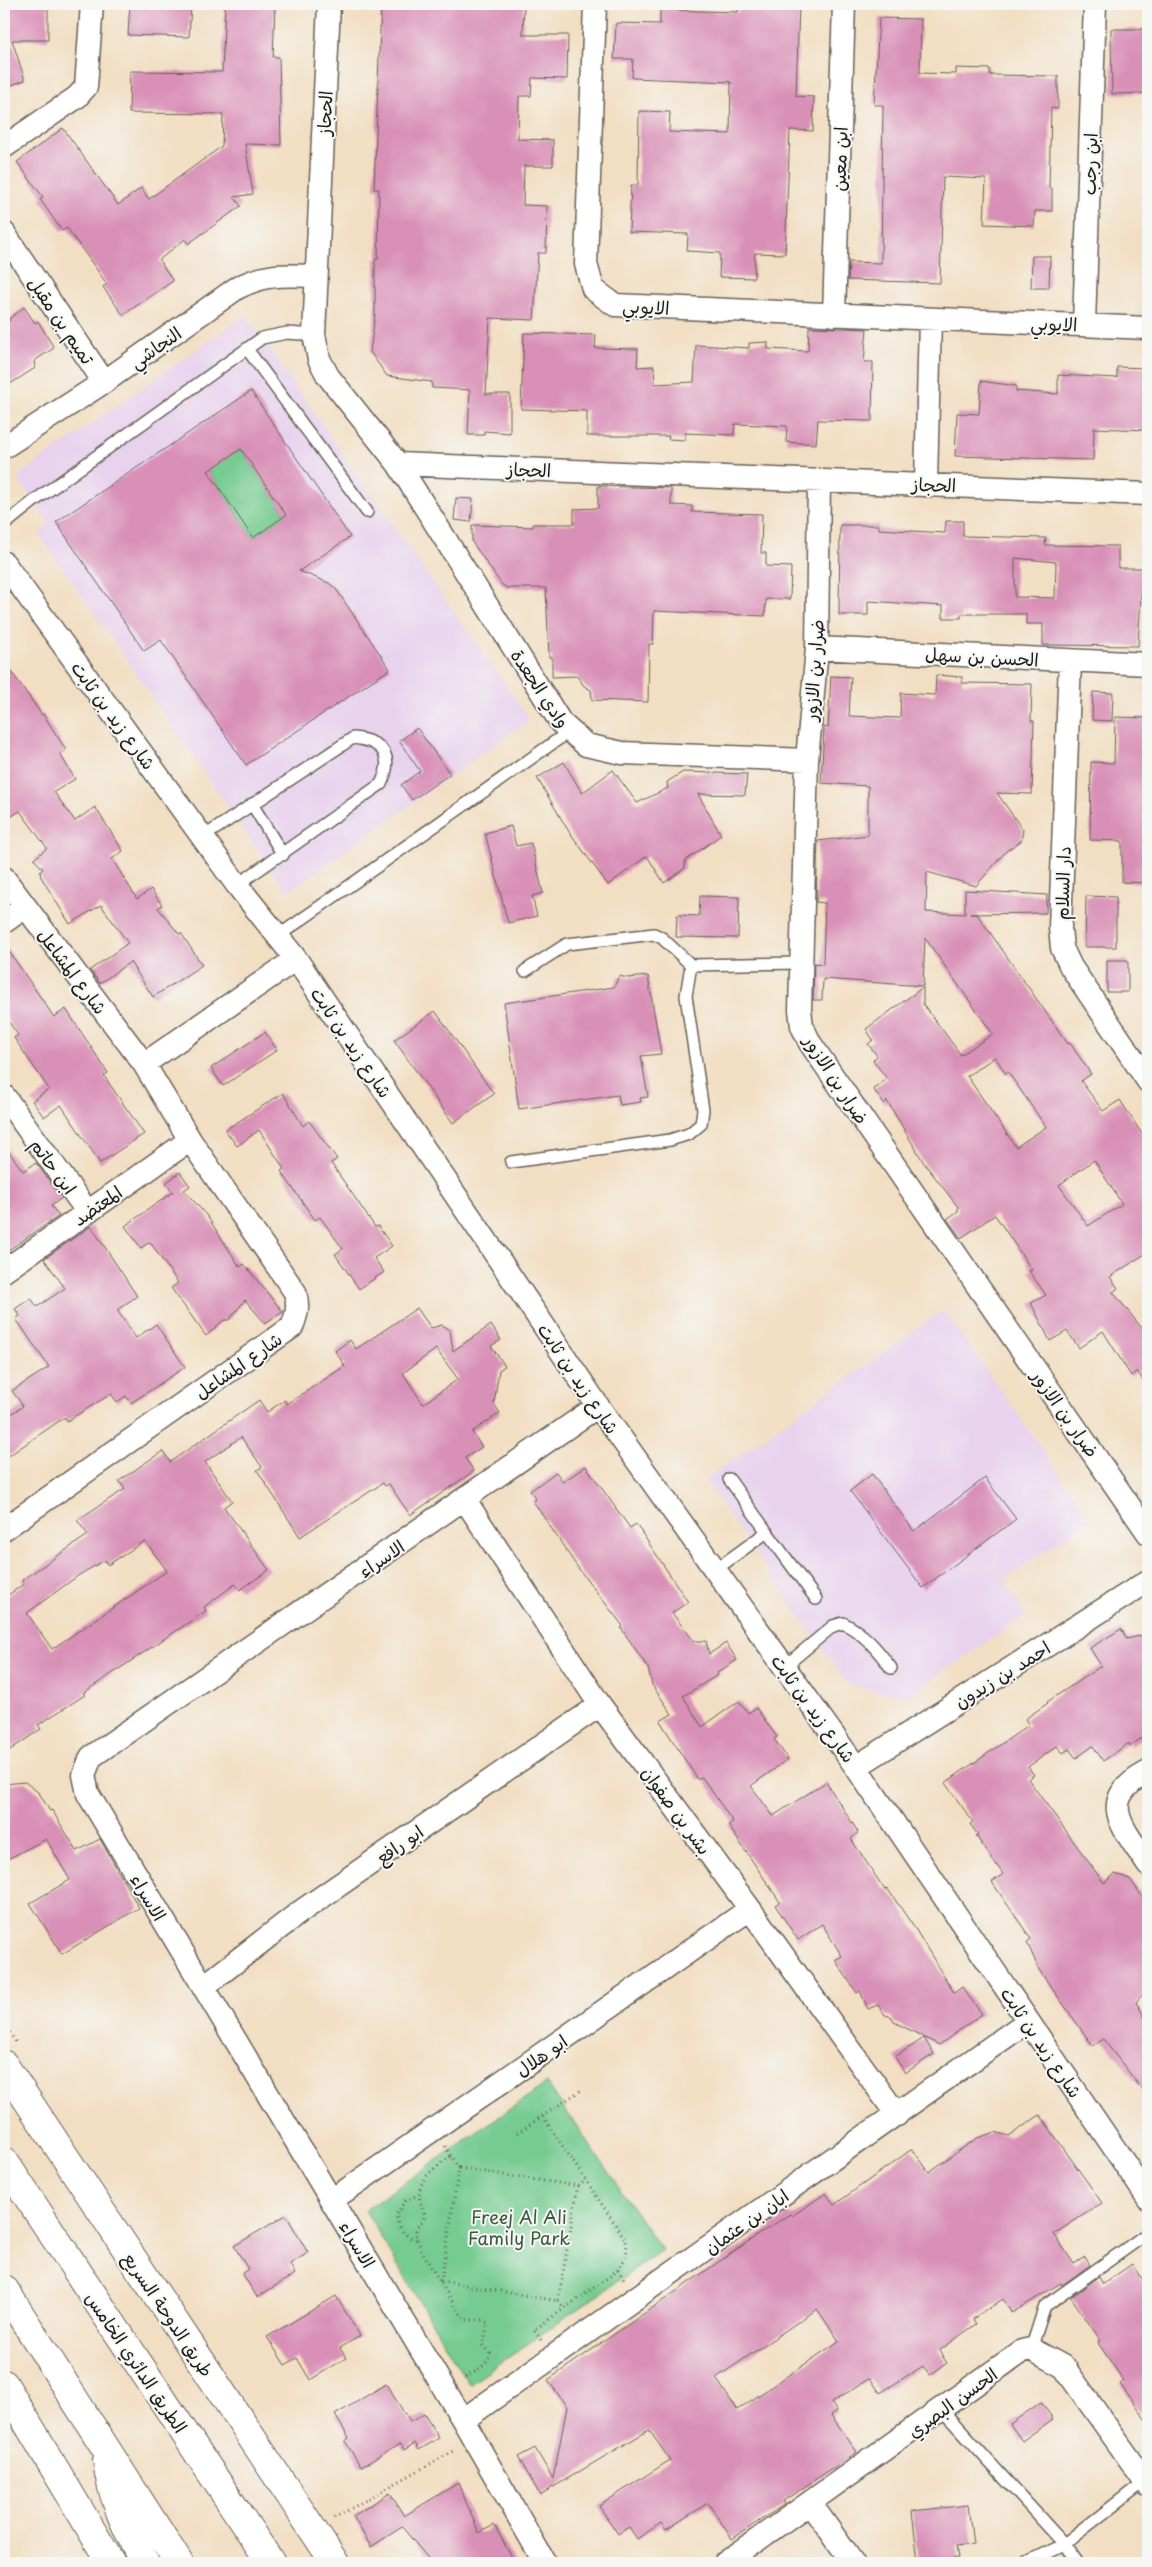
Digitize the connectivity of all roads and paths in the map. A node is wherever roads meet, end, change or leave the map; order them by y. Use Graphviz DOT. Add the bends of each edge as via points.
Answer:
graph roads {
  1 [pos="92,4"];
  2 [pos="329,4"];
  3 [pos="595,4"];
  4 [pos="844,4"];
  5 [pos="1095,4"];
  6 [pos="4,146"];
  7 [pos="4,233"];
  8 [pos="315,276"];
  9 [pos="834,315"];
  10 [pos="930,318"];
  11 [pos="1084,324"];
  12 [pos="1148,328"];
  13 [pos="314,335"];
  14 [pos="246,349"];
  15 [pos="104,382"];
  16 [pos="4,447"];
  17 [pos="398,464"];
  18 [pos="820,480"];
  19 [pos="926,484"];
  20 [pos="1148,494"];
  21 [pos="367,512"];
  22 [pos="4,525"];
  23 [pos="4,563"];
  24 [pos="817,648"];
  25 [pos="1070,660"];
  26 [pos="1148,664"];
  27 [pos="570,731"];
  28 [pos="807,760"];
  29 [pos="252,804"];
  30 [pos="202,837"];
  31 [pos="284,855"];
  32 [pos="4,878"];
  33 [pos="238,885"];
  34 [pos="25,907"];
  35 [pos="4,922"];
  36 [pos="278,936"];
  37 [pos="296,959"];
  38 [pos="801,963"];
  39 [pos="691,965"];
  40 [pos="525,970"];
  41 [pos="144,1064"];
  42 [pos="1148,1081"];
  43 [pos="4,1096"];
  44 [pos="190,1140"];
  45 [pos="511,1162"];
  46 [pos="87,1211"];
  47 [pos="4,1271"];
  48 [pos="598,1406"];
  49 [pos="729,1479"];
  50 [pos="465,1500"];
  51 [pos="4,1529"];
  52 [pos="767,1532"];
  53 [pos="1148,1533"];
  54 [pos="715,1570"];
  55 [pos="1148,1581"];
  56 [pos="816,1599"];
  57 [pos="784,1666"];
  58 [pos="892,1668"];
  59 [pos="600,1706"];
  60 [pos="856,1767"];
  61 [pos="1148,1772"];
  62 [pos="1148,1865"];
  63 [pos="750,1909"];
  64 [pos="203,1987"];
  65 [pos="1028,2021"];
  66 [pos="4,2065"];
  67 [pos="583,2089"];
  68 [pos="897,2115"];
  69 [pos="543,2117"];
  70 [pos="517,2133"];
  71 [pos="4,2161"];
  72 [pos="459,2168"];
  73 [pos="586,2181"];
  74 [pos="578,2186"];
  75 [pos="418,2195"];
  76 [pos="1148,2198"];
  77 [pos="332,2200"];
  78 [pos="1148,2233"];
  79 [pos="416,2239"];
  80 [pos="441,2281"];
  81 [pos="4,2289"];
  82 [pos="558,2301"];
  83 [pos="564,2308"];
  84 [pos="1031,2349"];
  85 [pos="552,2357"];
  86 [pos="4,2384"];
  87 [pos="446,2390"];
  88 [pos="942,2410"];
  89 [pos="464,2420"];
  90 [pos="474,2439"];
  91 [pos="106,2449"];
  92 [pos="1147,2483"];
  93 [pos="811,2504"];
  94 [pos="329,2521"];
  95 [pos="1064,2544"];
  96 [pos="111,2563"];
  97 [pos="145,2563"];
  98 [pos="179,2563"];
  99 [pos="271,2563"];
  100 [pos="335,2563"];
  101 [pos="545,2563"];
  102 [pos="725,2563"];
  103 [pos="853,2563"];
  104 [pos="1025,2563"];
  105 [pos="1078,2563"];
  1 -- 6 [label="street" via="86,87 77,97"];
  2 -- 8 [label="street, الحجاز"];
  3 -- 9 [label="street, الايوبي" via="586,264 594,289 614,305"];
  4 -- 9 [label="street, ابن معين"];
  5 -- 11 [label="street, ابن رجب"];
  7 -- 15 [label="street, تميم بن مقبل"];
  8 -- 13 [label="street, الحجاز"];
  8 -- 15 [label="street, النجاشي" via="257,278 237,288"];
  9 -- 10 [label="street, الايوبي"];
  10 -- 11 [label="street, الايوبي"];
  10 -- 19 [label="street"];
  11 -- 12 [label="street, الايوبي"];
  13 -- 14 [label="lane" via="274,334"];
  13 -- 17 [label="street, الحجاز" via="319,359 328,376"];
  14 -- 21 [label="lane"];
  14 -- 22 [label="lane"];
  15 -- 16 [label="street, النجاشي"];
  17 -- 18 [label="street, الحجاز"];
  17 -- 27 [label="street, وادي الجعدة" via="561,722"];
  18 -- 19 [label="street, الحجاز"];
  18 -- 24 [label="street, ضرار بن الازور"];
  19 -- 20 [label="street, الحجاز"];
  23 -- 30 [label="street, شارع زيد بن ثابت"];
  24 -- 25 [label="street, الحسن بن سهل"];
  24 -- 28 [label="street, ضرار بن الازور"];
  25 -- 26 [label="street, الحسن بن سهل"];
  25 -- 42 [label="street, دار السلام" via="1060,928 1062,948 1071,967"];
  27 -- 28 [label="street, وادي الجعدة" via="586,745 622,753"];
  27 -- 36 [label="lane"];
  28 -- 38 [label="street, ضرار بن الازور"];
  29 -- 30 [label="lane"];
  29 -- 31 [label="lane"];
  29 -- 31 [label="lane" via="353,738 369,739 382,748 387,771 381,784"];
  30 -- 33 [label="street, شارع زيد بن ثابت"];
  31 -- 33 [label="lane"];
  32 -- 34 [label="street, شارع المشاعل"];
  33 -- 36 [label="street, شارع زيد بن ثابت"];
  34 -- 35 [label="street"];
  34 -- 41 [label="street, شارع المشاعل"];
  36 -- 37 [label="street, شارع زيد بن ثابت"];
  37 -- 41 [label="street"];
  37 -- 48 [label="street, شارع زيد بن ثابت"];
  38 -- 39 [label="lane"];
  38 -- 53 [label="street, ضرار بن الازور" via="800,1010 802,1026 810,1043"];
  39 -- 40 [label="lane" via="662,938 648,934 567,944"];
  39 -- 45 [label="lane" via="686,996 703,1110 701,1124 689,1134 670,1140"];
  41 -- 44 [label="street, شارع المشاعل"];
  43 -- 46 [label="street, ابن حاتم"];
  44 -- 46 [label="street, المعتضد"];
  44 -- 51 [label="street, شارع المشاعل" via="295,1292 297,1310 292,1326"];
  46 -- 47 [label="street, المعتضد"];
  48 -- 50 [label="street, الاسراء"];
  48 -- 54 [label="street, شارع زيد بن ثابت"];
  49 -- 52 [label="lane"];
  50 -- 59 [label="street, بشر بن صفوان"];
  50 -- 64 [label="street, الاسراء" via="91,1757 86,1766 88,1794"];
  52 -- 54 [label="lane"];
  52 -- 56 [label="lane"];
  54 -- 57 [label="street, شارع زيد بن ثابت"];
  55 -- 60 [label="street, احمد بن زيدون"];
  57 -- 58 [label="lane" via="833,1626 843,1623 875,1645"];
  57 -- 60 [label="street, شارع زيد بن ثابت"];
  59 -- 63 [label="street, بشر بن صفوان"];
  59 -- 64 [label="street, ابو رافع" via="300,1912"];
  60 -- 65 [label="street, شارع زيد بن ثابت"];
  61 -- 62 [label="street" via="1124,1788 1117,1810"];
  63 -- 68 [label="street, بشر بن صفوان"];
  63 -- 77 [label="street, ابو هلال"];
  64 -- 77 [label="street, الاسراء"];
  65 -- 68 [label="street, ابان بن عثمان"];
  65 -- 76 [label="street, شارع زيد بن ثابت"];
  66 -- 100 [label="main road, طريق الدوحة السريع"];
  67 -- 69 [label="path"];
  68 -- 85 [label="street, ابان بن عثمان"];
  69 -- 70 [label="path"];
  69 -- 73 [label="path"];
  71 -- 99 [label="main road, الطريق الدائري الخامس"];
  72 -- 74 [label="path"];
  72 -- 75 [label="path" via="451,2156 427,2174"];
  72 -- 80 [label="path"];
  73 -- 74 [label="path"];
  73 -- 83 [label="path" via="626,2240 627,2252 613,2274"];
  74 -- 82 [label="path"];
  75 -- 79 [label="path" via="425,2214 415,2232"];
  75 -- 79 [label="path" via="405,2201 396,2215 402,2231"];
  77 -- 87 [label="street, الاسراء"];
  78 -- 84 [label="lane" via="1045,2306"];
  79 -- 80 [label="path"];
  80 -- 82 [label="path"];
  80 -- 87 [label="path" via="466,2320 488,2323 483,2345 490,2353 487,2363"];
  81 -- 91 [label="main road"];
  82 -- 83 [label="path"];
  83 -- 85 [label="path" via="534,2330"];
  84 -- 88 [label="street, الحسن البصري" via="1022,2351"];
  84 -- 92 [label="street" via="1064,2367"];
  85 -- 89 [label="street, ابان بن عثمان"];
  86 -- 96 [label="main road"];
  87 -- 89 [label="street, الاسراء"];
  88 -- 93 [label="street, الحسن البصري"];
  88 -- 95 [label="lane"];
  89 -- 90 [label="street, الاسراء"];
  90 -- 94 [label="path"];
  90 -- 101 [label="street, الاسراء"];
  91 -- 97 [label="main road" via="114,2496"];
  91 -- 98 [label="main road"];
  92 -- 95 [label="lane"];
  93 -- 102 [label="street, الحسن البصري"];
  93 -- 103 [label="street"];
  95 -- 104 [label="lane"];
  95 -- 105 [label="lane"];
}
